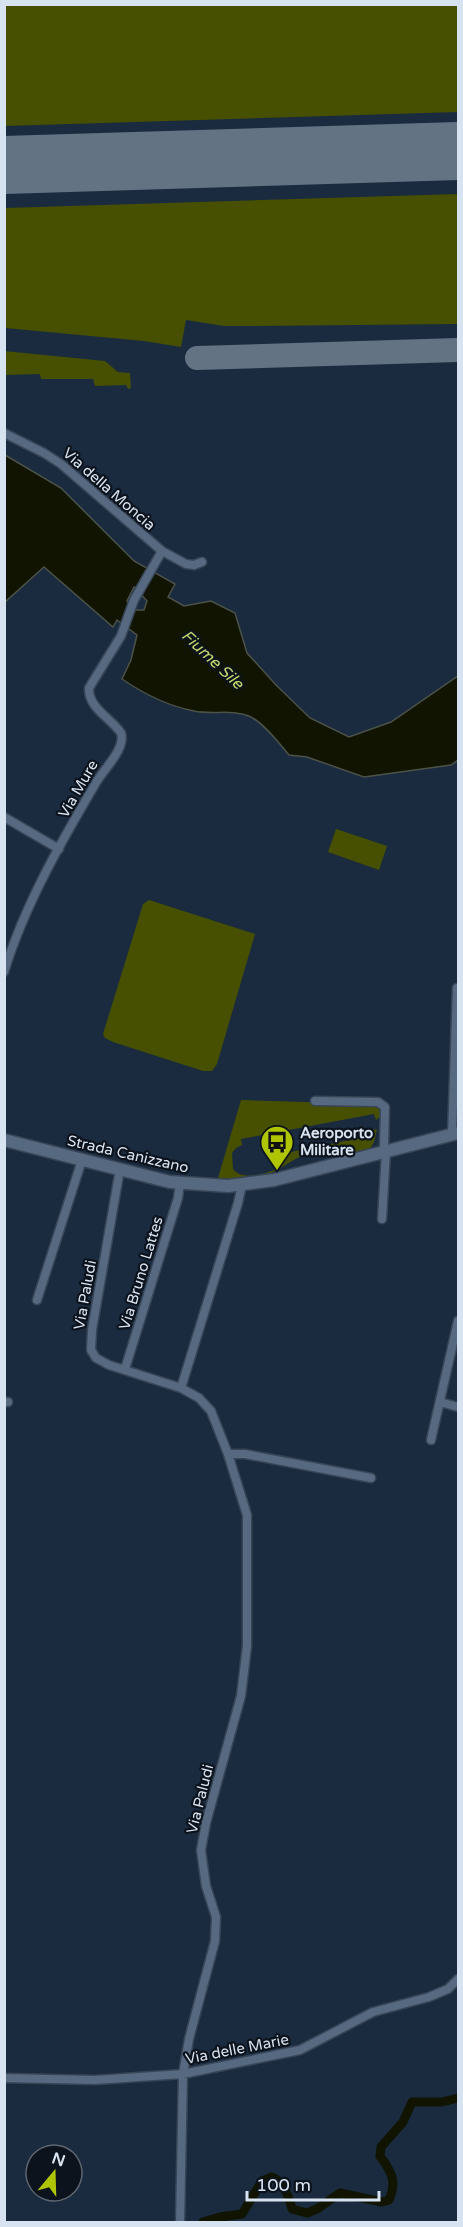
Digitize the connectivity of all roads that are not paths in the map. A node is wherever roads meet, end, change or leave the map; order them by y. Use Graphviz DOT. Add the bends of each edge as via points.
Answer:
graph roads {
  1 [pos="4,433"];
  2 [pos="162,551"];
  3 [pos="202,562"];
  4 [pos="4,817"];
  5 [pos="59,849"];
  6 [pos="4,972"];
  7 [pos="457,988"];
  8 [pos="315,1101"];
  9 [pos="455,1134"];
  10 [pos="4,1140"];
  11 [pos="386,1151"];
  12 [pos="82,1160"];
  13 [pos="120,1169"];
  14 [pos="180,1183"];
  15 [pos="242,1185"];
  16 [pos="382,1219"];
  17 [pos="37,1300"];
  18 [pos="459,1321"];
  19 [pos="125,1370"];
  20 [pos="181,1388"];
  21 [pos="440,1402"];
  22 [pos="459,1407"];
  23 [pos="431,1440"];
  24 [pos="228,1454"];
  25 [pos="371,1478"];
  26 [pos="459,1979"];
  27 [pos="183,2074"];
  28 [pos="4,2078"];
  29 [pos="180,2223"];
  1 -- 2 [label="street, Via della Moncia" via="52,458"];
  2 -- 3 [label="street, Via della Moncia" via="186,564"];
  2 -- 5 [label="street, Via Mure" via="88,692 93,704 119,729 123,739"];
  4 -- 5 [label="street"];
  5 -- 6 [label="street, Via Mure" via="34,893"];
  7 -- 9 [label="street, Strada Canizzano"];
  8 -- 11 [label="street" via="383,1104"];
  9 -- 11 [label="street, Strada Canizzano"];
  10 -- 12 [label="street, Strada Canizzano"];
  11 -- 15 [label="street, Strada Canizzano"];
  11 -- 16 [label="street"];
  12 -- 13 [label="street, Strada Canizzano"];
  12 -- 17 [label="street"];
  13 -- 14 [label="street, Strada Canizzano"];
  13 -- 19 [label="street, Via Paludi" via="91,1344 96,1358"];
  14 -- 15 [label="street, Strada Canizzano"];
  14 -- 19 [label="street, Via Bruno Lattes"];
  15 -- 20 [label="street"];
  18 -- 21 [label="street"];
  19 -- 20 [label="street, Via Paludi"];
  20 -- 24 [label="street, Via Paludi" via="211,1410"];
  21 -- 22 [label="street"];
  21 -- 23 [label="street"];
  24 -- 25 [label="street"];
  24 -- 27 [label="street, Via Paludi" via="247,1515 247,1646 241,1696 201,1850 216,1917 215,1941"];
  26 -- 27 [label="street, Via delle Marie" via="429,1997 373,2012 300,2050"];
  27 -- 28 [label="street, Via delle Marie" via="96,2080"];
  27 -- 29 [label="street, Via Paludi"];
}
